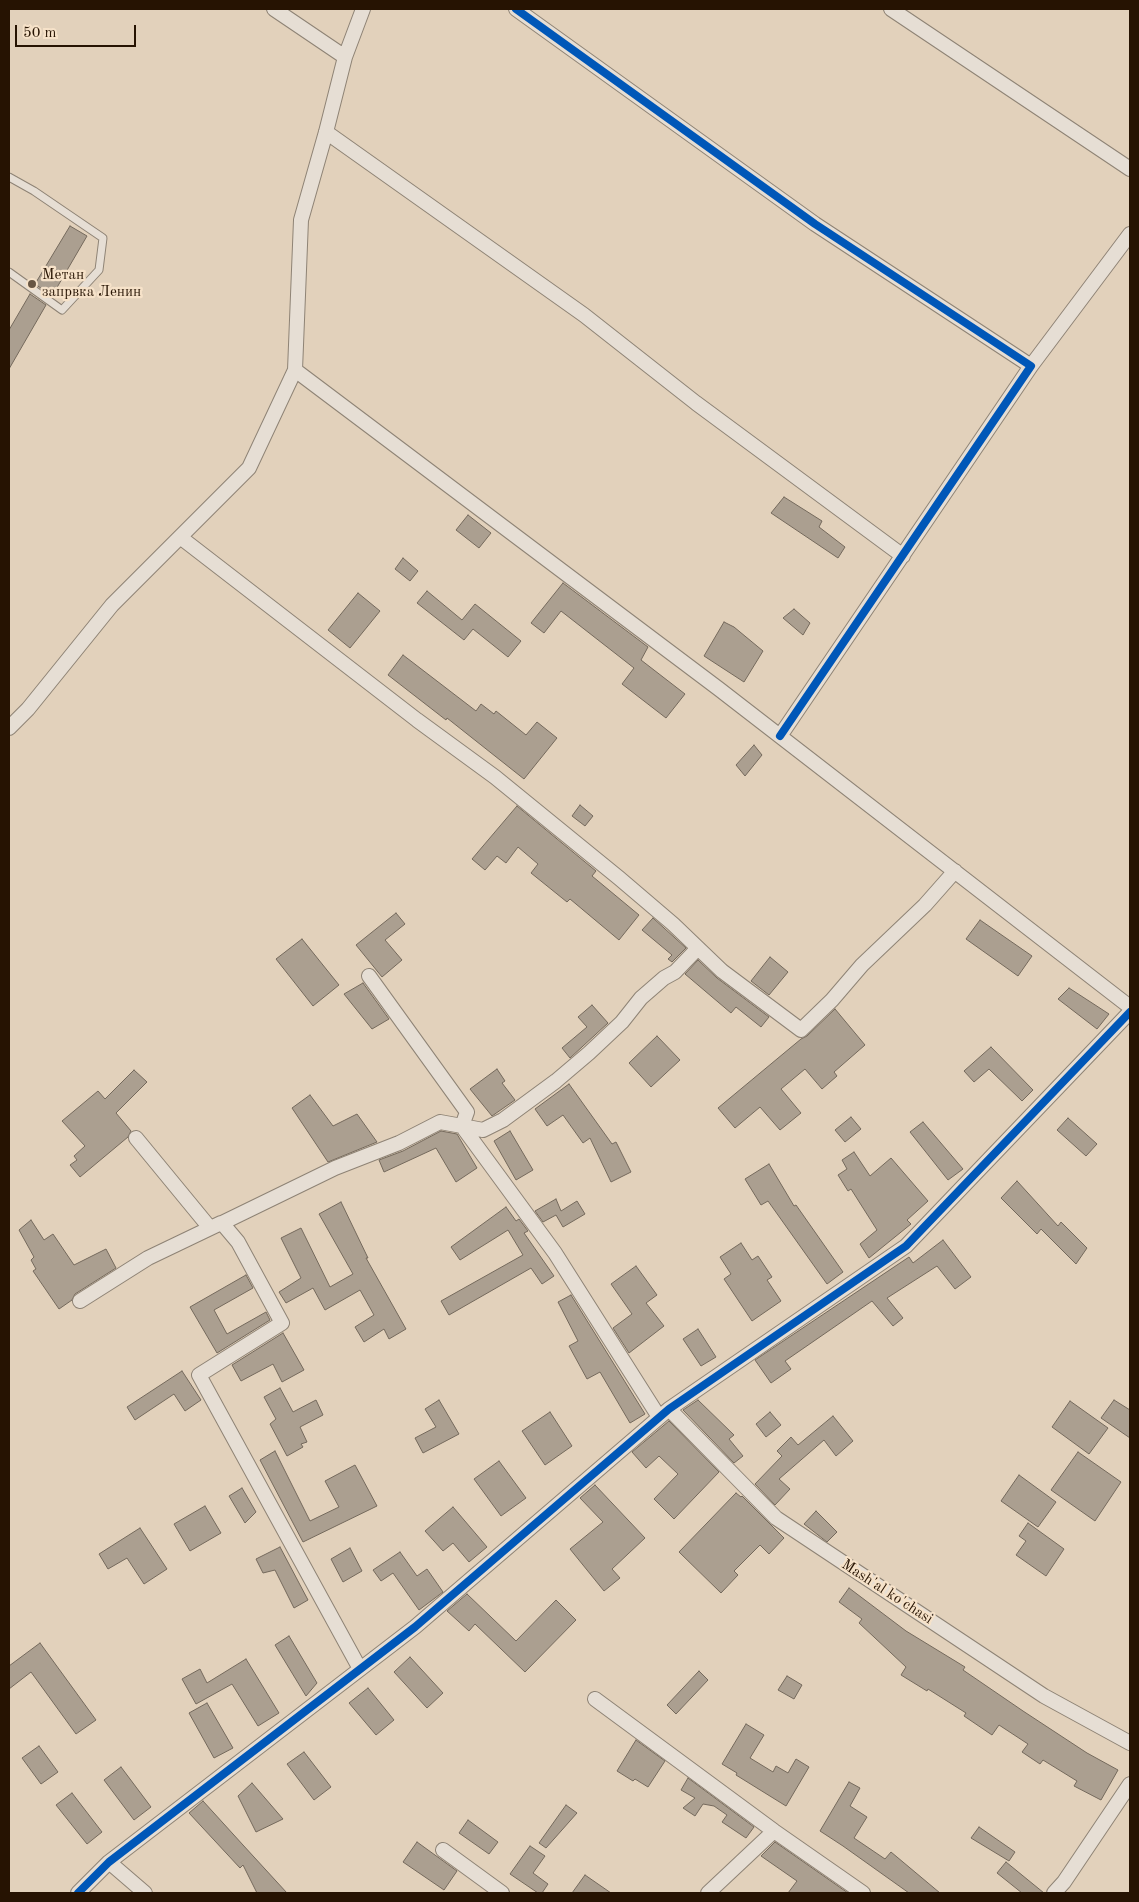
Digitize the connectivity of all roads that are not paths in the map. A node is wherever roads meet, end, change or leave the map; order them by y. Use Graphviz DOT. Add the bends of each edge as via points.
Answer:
graph roads {
  1 [pos="274,9"];
  2 [pos="363,9"];
  3 [pos="516,9"];
  4 [pos="891,9"];
  5 [pos="345,56"];
  6 [pos="326,132"];
  7 [pos="1130,169"];
  8 [pos="9,177"];
  9 [pos="1130,234"];
  10 [pos="9,272"];
  11 [pos="1031,366"];
  12 [pos="296,370"];
  13 [pos="180,537"];
  14 [pos="903,556"];
  15 [pos="9,728"];
  16 [pos="780,736"];
  17 [pos="955,871"];
  18 [pos="698,948"];
  19 [pos="369,976"];
  20 [pos="1130,1007"];
  21 [pos="1130,1012"];
  22 [pos="462,1126"];
  23 [pos="136,1138"];
  24 [pos="216,1226"];
  25 [pos="80,1301"];
  26 [pos="664,1413"];
  27 [pos="360,1669"];
  28 [pos="595,1699"];
  29 [pos="1130,1742"];
  30 [pos="1130,1784"];
  31 [pos="774,1832"];
  32 [pos="443,1850"];
  33 [pos="109,1862"];
  34 [pos="78,1893"];
  35 [pos="145,1893"];
  36 [pos="502,1893"];
  37 [pos="708,1893"];
  38 [pos="863,1893"];
  39 [pos="1054,1893"];
  1 -- 5 [label="street"];
  2 -- 5 [label="street"];
  3 -- 11 [label="street" via="816,224"];
  4 -- 7 [label="street"];
  5 -- 6 [label="street"];
  6 -- 12 [label="street" via="301,220"];
  6 -- 14 [label="street" via="584,315 696,403"];
  8 -- 10 [label="lane" via="103,238 99,270 62,310"];
  9 -- 11 [label="street"];
  11 -- 14 [label="street"];
  12 -- 13 [label="street" via="249,468"];
  12 -- 16 [label="street"];
  13 -- 15 [label="street" via="112,605"];
  13 -- 18 [label="street" via="495,777 626,884"];
  14 -- 16 [label="street"];
  16 -- 17 [label="street"];
  17 -- 18 [label="street" via="801,1030 722,971"];
  17 -- 20 [label="street"];
  18 -- 22 [label="street" via="556,1081 504,1120 483,1130"];
  19 -- 22 [label="street" via="467,1112"];
  21 -- 26 [label="street" via="906,1246"];
  22 -- 24 [label="street" via="440,1122"];
  22 -- 26 [label="street, Mash'al ko'chasi"];
  23 -- 24 [label="street"];
  24 -- 25 [label="street" via="148,1258"];
  24 -- 27 [label="street" via="238,1242 282,1323 198,1375"];
  26 -- 27 [label="street" via="415,1627"];
  26 -- 29 [label="street, Mash'al ko'chasi" via="776,1518 1044,1696"];
  27 -- 33 [label="street"];
  28 -- 31 [label="street"];
  30 -- 39 [label="street"];
  31 -- 37 [label="street"];
  31 -- 38 [label="street"];
  32 -- 36 [label="street"];
  33 -- 34 [label="street"];
  33 -- 35 [label="street"];
}
